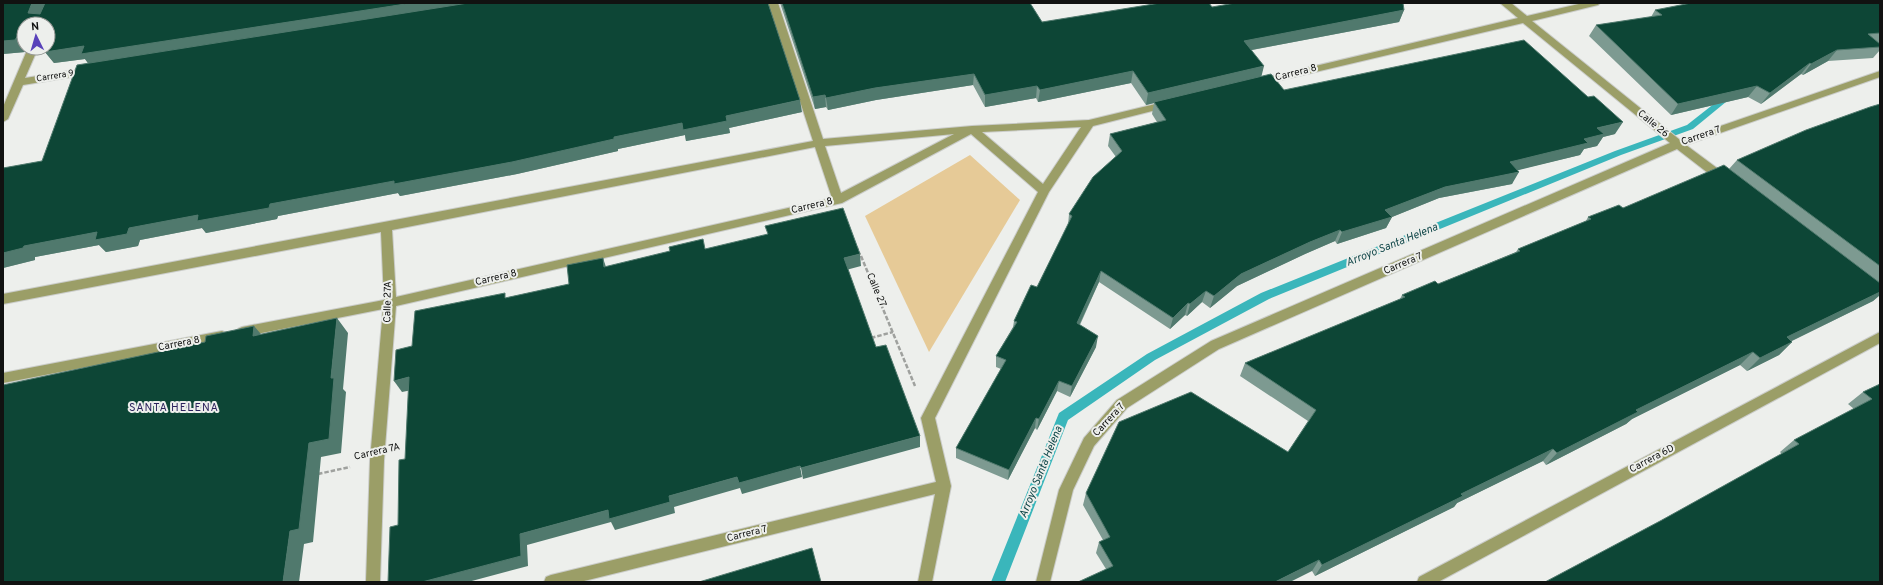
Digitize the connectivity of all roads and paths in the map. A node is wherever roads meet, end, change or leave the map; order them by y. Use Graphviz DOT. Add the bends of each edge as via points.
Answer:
graph roads {
  1 [pos="773,3"];
  2 [pos="1505,3"];
  3 [pos="1595,3"];
  4 [pos="1523,19"];
  5 [pos="30,56"];
  6 [pos="95,70"];
  7 [pos="1880,74"];
  8 [pos="19,82"];
  9 [pos="1252,84"];
  10 [pos="1175,103"];
  11 [pos="3,119"];
  12 [pos="1089,123"];
  13 [pos="972,129"];
  14 [pos="819,143"];
  15 [pos="1678,144"];
  16 [pos="1735,188"];
  17 [pos="1044,191"];
  18 [pos="838,200"];
  19 [pos="386,227"];
  20 [pos="856,244"];
  21 [pos="3,299"];
  22 [pos="390,303"];
  23 [pos="893,332"];
  24 [pos="1880,337"];
  25 [pos="870,338"];
  26 [pos="3,378"];
  27 [pos="928,418"];
  28 [pos="377,460"];
  29 [pos="315,474"];
  30 [pos="944,486"];
  31 [pos="374,582"];
  32 [pos="551,582"];
  33 [pos="925,582"];
  34 [pos="1043,582"];
  35 [pos="1424,582"];
  1 -- 14 [label="street"];
  2 -- 4 [label="street, Calle 26"];
  3 -- 4 [label="street, Carrera 8"];
  4 -- 9 [label="street, Carrera 8"];
  4 -- 15 [label="street, Calle 26"];
  5 -- 8 [label="street"];
  6 -- 8 [label="street, Carrera 9"];
  7 -- 15 [label="street, Carrera 7"];
  8 -- 11 [label="street"];
  10 -- 12 [label="street, Carrera 8"];
  12 -- 13 [label="street, Carrera 8"];
  12 -- 17 [label="street"];
  13 -- 14 [label="street, Carrera 8"];
  13 -- 17 [label="street"];
  13 -- 18 [label="street, Carrera 8"];
  14 -- 18 [label="street"];
  14 -- 19 [label="street, Carrera 8"];
  15 -- 16 [label="street, Calle 26"];
  15 -- 34 [label="street, Carrera 7" via="1215,345 1122,404 1089,442 1066,490"];
  17 -- 27 [label="street"];
  18 -- 22 [label="street, Carrera 8"];
  19 -- 21 [label="street, Carrera 8"];
  19 -- 22 [label="street, Calle 27A"];
  20 -- 23 [label="path, Calle 27"];
  22 -- 26 [label="street, Carrera 8"];
  22 -- 28 [label="street, Calle 27A"];
  23 -- 25 [label="path"];
  23 -- 27 [label="path, Calle 27"];
  24 -- 35 [label="street, Carrera 6D"];
  27 -- 30 [label="street"];
  28 -- 29 [label="path, Carrera 7A"];
  28 -- 31 [label="street, Calle 27A"];
  30 -- 32 [label="street, Carrera 7"];
  30 -- 33 [label="street"];
}
